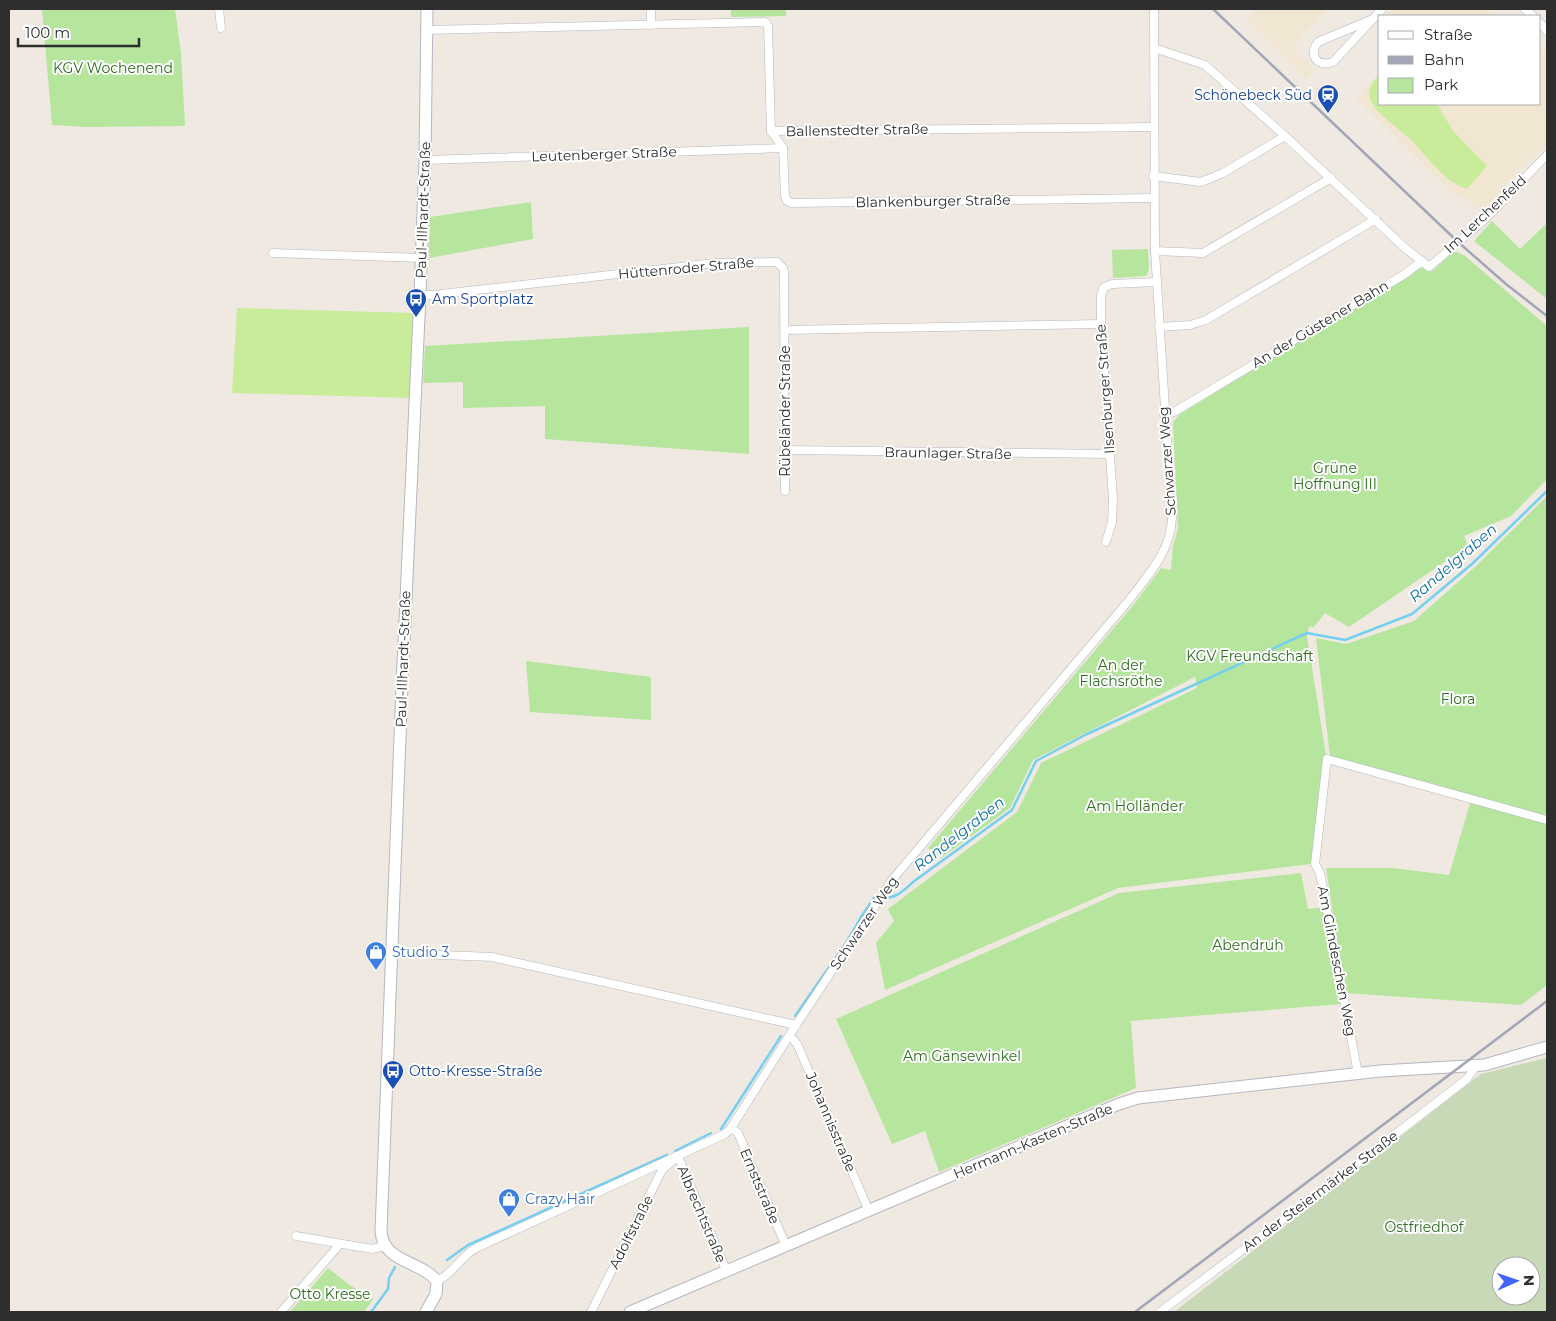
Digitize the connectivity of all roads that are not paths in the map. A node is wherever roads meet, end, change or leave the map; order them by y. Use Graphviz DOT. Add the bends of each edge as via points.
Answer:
graph roads {
  1 [pos="219,9"];
  2 [pos="427,9"];
  3 [pos="651,9"];
  4 [pos="1154,9"];
  5 [pos="1382,9"];
  6 [pos="1373,18"];
  7 [pos="651,24"];
  8 [pos="221,28"];
  9 [pos="426,30"];
  10 [pos="1154,48"];
  11 [pos="1153,127"];
  12 [pos="772,132"];
  13 [pos="1285,136"];
  14 [pos="783,148"];
  15 [pos="1547,155"];
  16 [pos="425,160"];
  17 [pos="1153,176"];
  18 [pos="1331,178"];
  19 [pos="1153,198"];
  20 [pos="1376,219"];
  21 [pos="1154,251"];
  22 [pos="273,253"];
  23 [pos="422,258"];
  24 [pos="1422,261"];
  25 [pos="1156,282"];
  26 [pos="420,295"];
  27 [pos="1100,324"];
  28 [pos="1158,327"];
  29 [pos="785,330"];
  30 [pos="1164,415"];
  31 [pos="786,450"];
  32 [pos="1109,454"];
  33 [pos="785,491"];
  34 [pos="1106,542"];
  35 [pos="1547,820"];
  36 [pos="392,953"];
  37 [pos="796,1025"];
  38 [pos="789,1036"];
  39 [pos="1547,1047"];
  40 [pos="1476,1066"];
  41 [pos="1358,1074"];
  42 [pos="731,1128"];
  43 [pos="678,1156"];
  44 [pos="869,1211"];
  45 [pos="296,1236"];
  46 [pos="340,1244"];
  47 [pos="385,1246"];
  48 [pos="786,1246"];
  49 [pos="727,1272"];
  50 [pos="437,1281"];
  51 [pos="281,1312"];
  52 [pos="426,1312"];
  53 [pos="591,1312"];
  54 [pos="630,1312"];
  55 [pos="1160,1312"];
  1 -- 8 [label="street"];
  2 -- 9 [label="street, Paul-Illhardt-Straße"];
  3 -- 7 [label="street"];
  4 -- 10 [label="street, Schwarzer Weg"];
  5 -- 6 [label="street"];
  6 -- 6 [label="street" via="1318,42 1315,59 1320,63 1332,62"];
  7 -- 9 [label="street, Ballenstedter Straße"];
  7 -- 12 [label="street, Ballenstedter Straße" via="767,22"];
  9 -- 16 [label="street, Paul-Illhardt-Straße"];
  10 -- 11 [label="street, Schwarzer Weg"];
  10 -- 13 [label="street" via="1205,65"];
  11 -- 12 [label="street, Ballenstedter Straße"];
  11 -- 17 [label="street, Schwarzer Weg"];
  12 -- 14 [label="street"];
  13 -- 17 [label="street" via="1223,173 1201,182"];
  13 -- 18 [label="street"];
  14 -- 16 [label="street, Leutenberger Straße"];
  14 -- 19 [label="street, Blankenburger Straße" via="785,196 792,203"];
  15 -- 24 [label="street, Im Lerchenfeld" via="1472,230 1429,266"];
  16 -- 23 [label="street, Paul-Illhardt-Straße"];
  17 -- 19 [label="street, Schwarzer Weg"];
  18 -- 20 [label="street"];
  18 -- 21 [label="street" via="1208,251"];
  19 -- 21 [label="street, Schwarzer Weg"];
  20 -- 24 [label="street"];
  20 -- 28 [label="street" via="1206,320 1190,325"];
  21 -- 25 [label="street, Schwarzer Weg"];
  22 -- 23 [label="street"];
  23 -- 26 [label="street, Paul-Illhardt-Straße"];
  24 -- 30 [label="street, An der Güstener Bahn" via="1182,408"];
  25 -- 27 [label="street, Ilsenburger Straße" via="1112,284 1104,288"];
  25 -- 28 [label="street, Schwarzer Weg"];
  26 -- 29 [label="street, Hüttenroder Straße" via="715,263 773,261 780,264 784,272"];
  26 -- 36 [label="street, Paul-Illhardt-Straße"];
  27 -- 29 [label="street"];
  27 -- 32 [label="street, Ilsenburger Straße"];
  28 -- 30 [label="street, Schwarzer Weg"];
  29 -- 31 [label="street, Rübeländer Straße"];
  30 -- 37 [label="street, Schwarzer Weg" via="1172,518 1162,555 1124,606 886,889"];
  31 -- 32 [label="street, Braunlager Straße"];
  31 -- 33 [label="street, Rübeländer Straße"];
  32 -- 34 [label="street, Ilsenburger Straße" via="1113,500 1112,522"];
  35 -- 41 [label="street, Am Glindeschen Weg" via="1327,759 1315,864 1320,874"];
  36 -- 37 [label="street" via="492,958"];
  36 -- 47 [label="street, Paul-Illhardt-Straße" via="381,1231"];
  37 -- 38 [label="street"];
  38 -- 42 [label="street"];
  38 -- 44 [label="street, Johannisstraße" via="798,1046"];
  39 -- 40 [label="street, Hermann-Kasten-Straße"];
  40 -- 41 [label="street, Hermann-Kasten-Straße"];
  40 -- 55 [label="street, An der Steiermärker Straße" via="1467,1079"];
  41 -- 44 [label="street, Hermann-Kasten-Straße" via="1138,1098"];
  42 -- 43 [label="street" via="718,1138"];
  42 -- 48 [label="street, Ernststraße" via="738,1133"];
  43 -- 49 [label="street, Albrechtstraße"];
  43 -- 50 [label="street" via="476,1248 464,1256 445,1278"];
  43 -- 53 [label="street, Adolfstraße" via="662,1170"];
  44 -- 48 [label="street, Hermann-Kasten-Straße"];
  45 -- 46 [label="street"];
  46 -- 47 [label="street" via="372,1249"];
  46 -- 51 [label="street"];
  47 -- 50 [label="street"];
  48 -- 49 [label="street, Hermann-Kasten-Straße"];
  49 -- 54 [label="street, Hermann-Kasten-Straße"];
  50 -- 52 [label="street" via="436,1294"];
}
